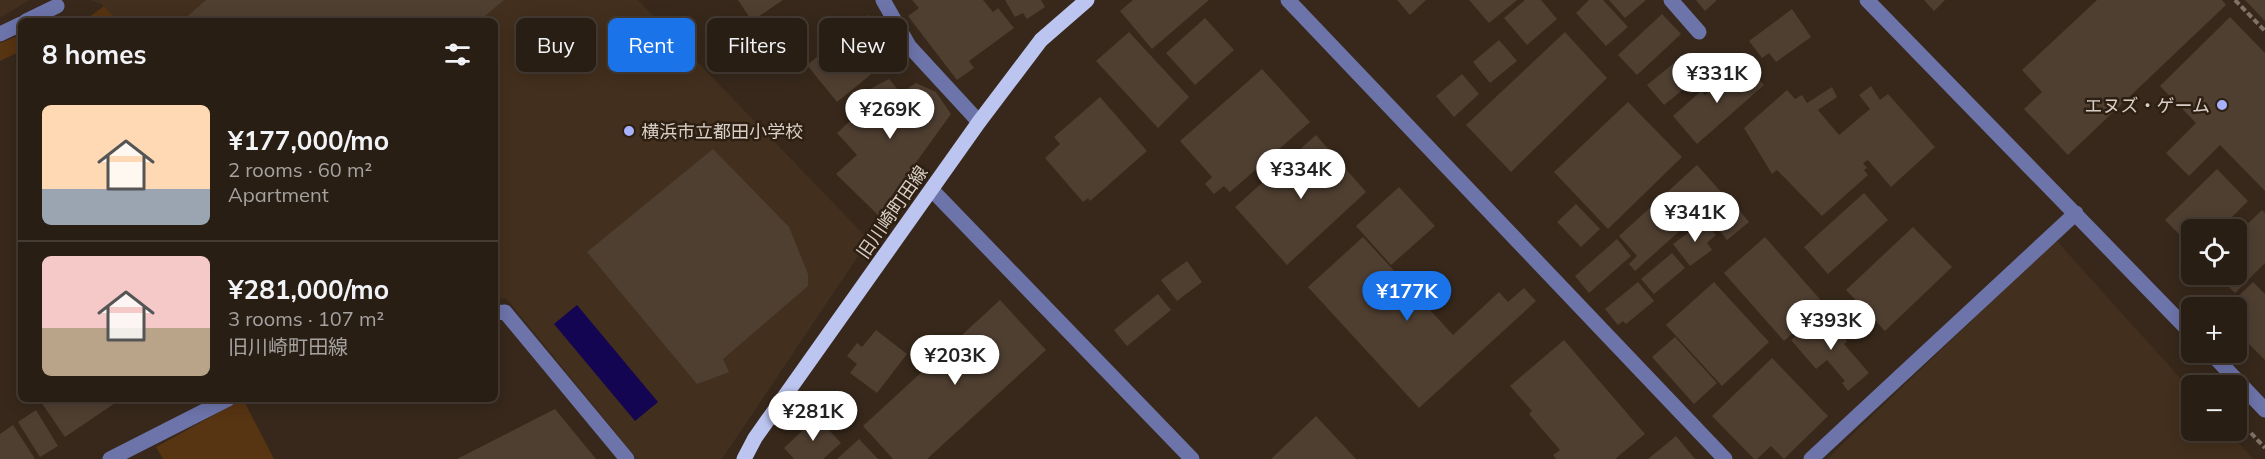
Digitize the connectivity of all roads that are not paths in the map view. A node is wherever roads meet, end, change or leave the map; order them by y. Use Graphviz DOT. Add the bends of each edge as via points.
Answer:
graph roads {
  1 [pos="883,0"];
  2 [pos="1087,0"];
  3 [pos="1288,0"];
  4 [pos="1671,0"];
  5 [pos="1867,0"];
  6 [pos="57,6"];
  7 [pos="32,18"];
  8 [pos="18,25"];
  9 [pos="1699,32"];
  10 [pos="0,34"];
  11 [pos="979,122"];
  12 [pos="932,190"];
  13 [pos="2076,213"];
  14 [pos="498,312"];
  15 [pos="2181,323"];
  16 [pos="2222,363"];
  17 [pos="2262,401"];
  18 [pos="222,402"];
  19 [pos="110,459"];
  20 [pos="627,459"];
  21 [pos="744,459"];
  22 [pos="1192,459"];
  23 [pos="1725,459"];
  24 [pos="1811,459"];
  1 -- 11 [label="street" via="909,46"];
  2 -- 11 [label="main road, 旧川崎町田線" via="1041,40"];
  3 -- 23 [label="street"];
  4 -- 9 [label="street"];
  5 -- 13 [label="street"];
  6 -- 7 [label="street"];
  8 -- 10 [label="street"];
  11 -- 12 [label="main road, 旧川崎町田線"];
  12 -- 21 [label="main road, 旧川崎町田線" via="755,438"];
  12 -- 22 [label="street"];
  13 -- 15 [label="street"];
  13 -- 24 [label="street"];
  14 -- 20 [label="street" via="505,312"];
  16 -- 17 [label="street"];
  18 -- 19 [label="street"];
}
